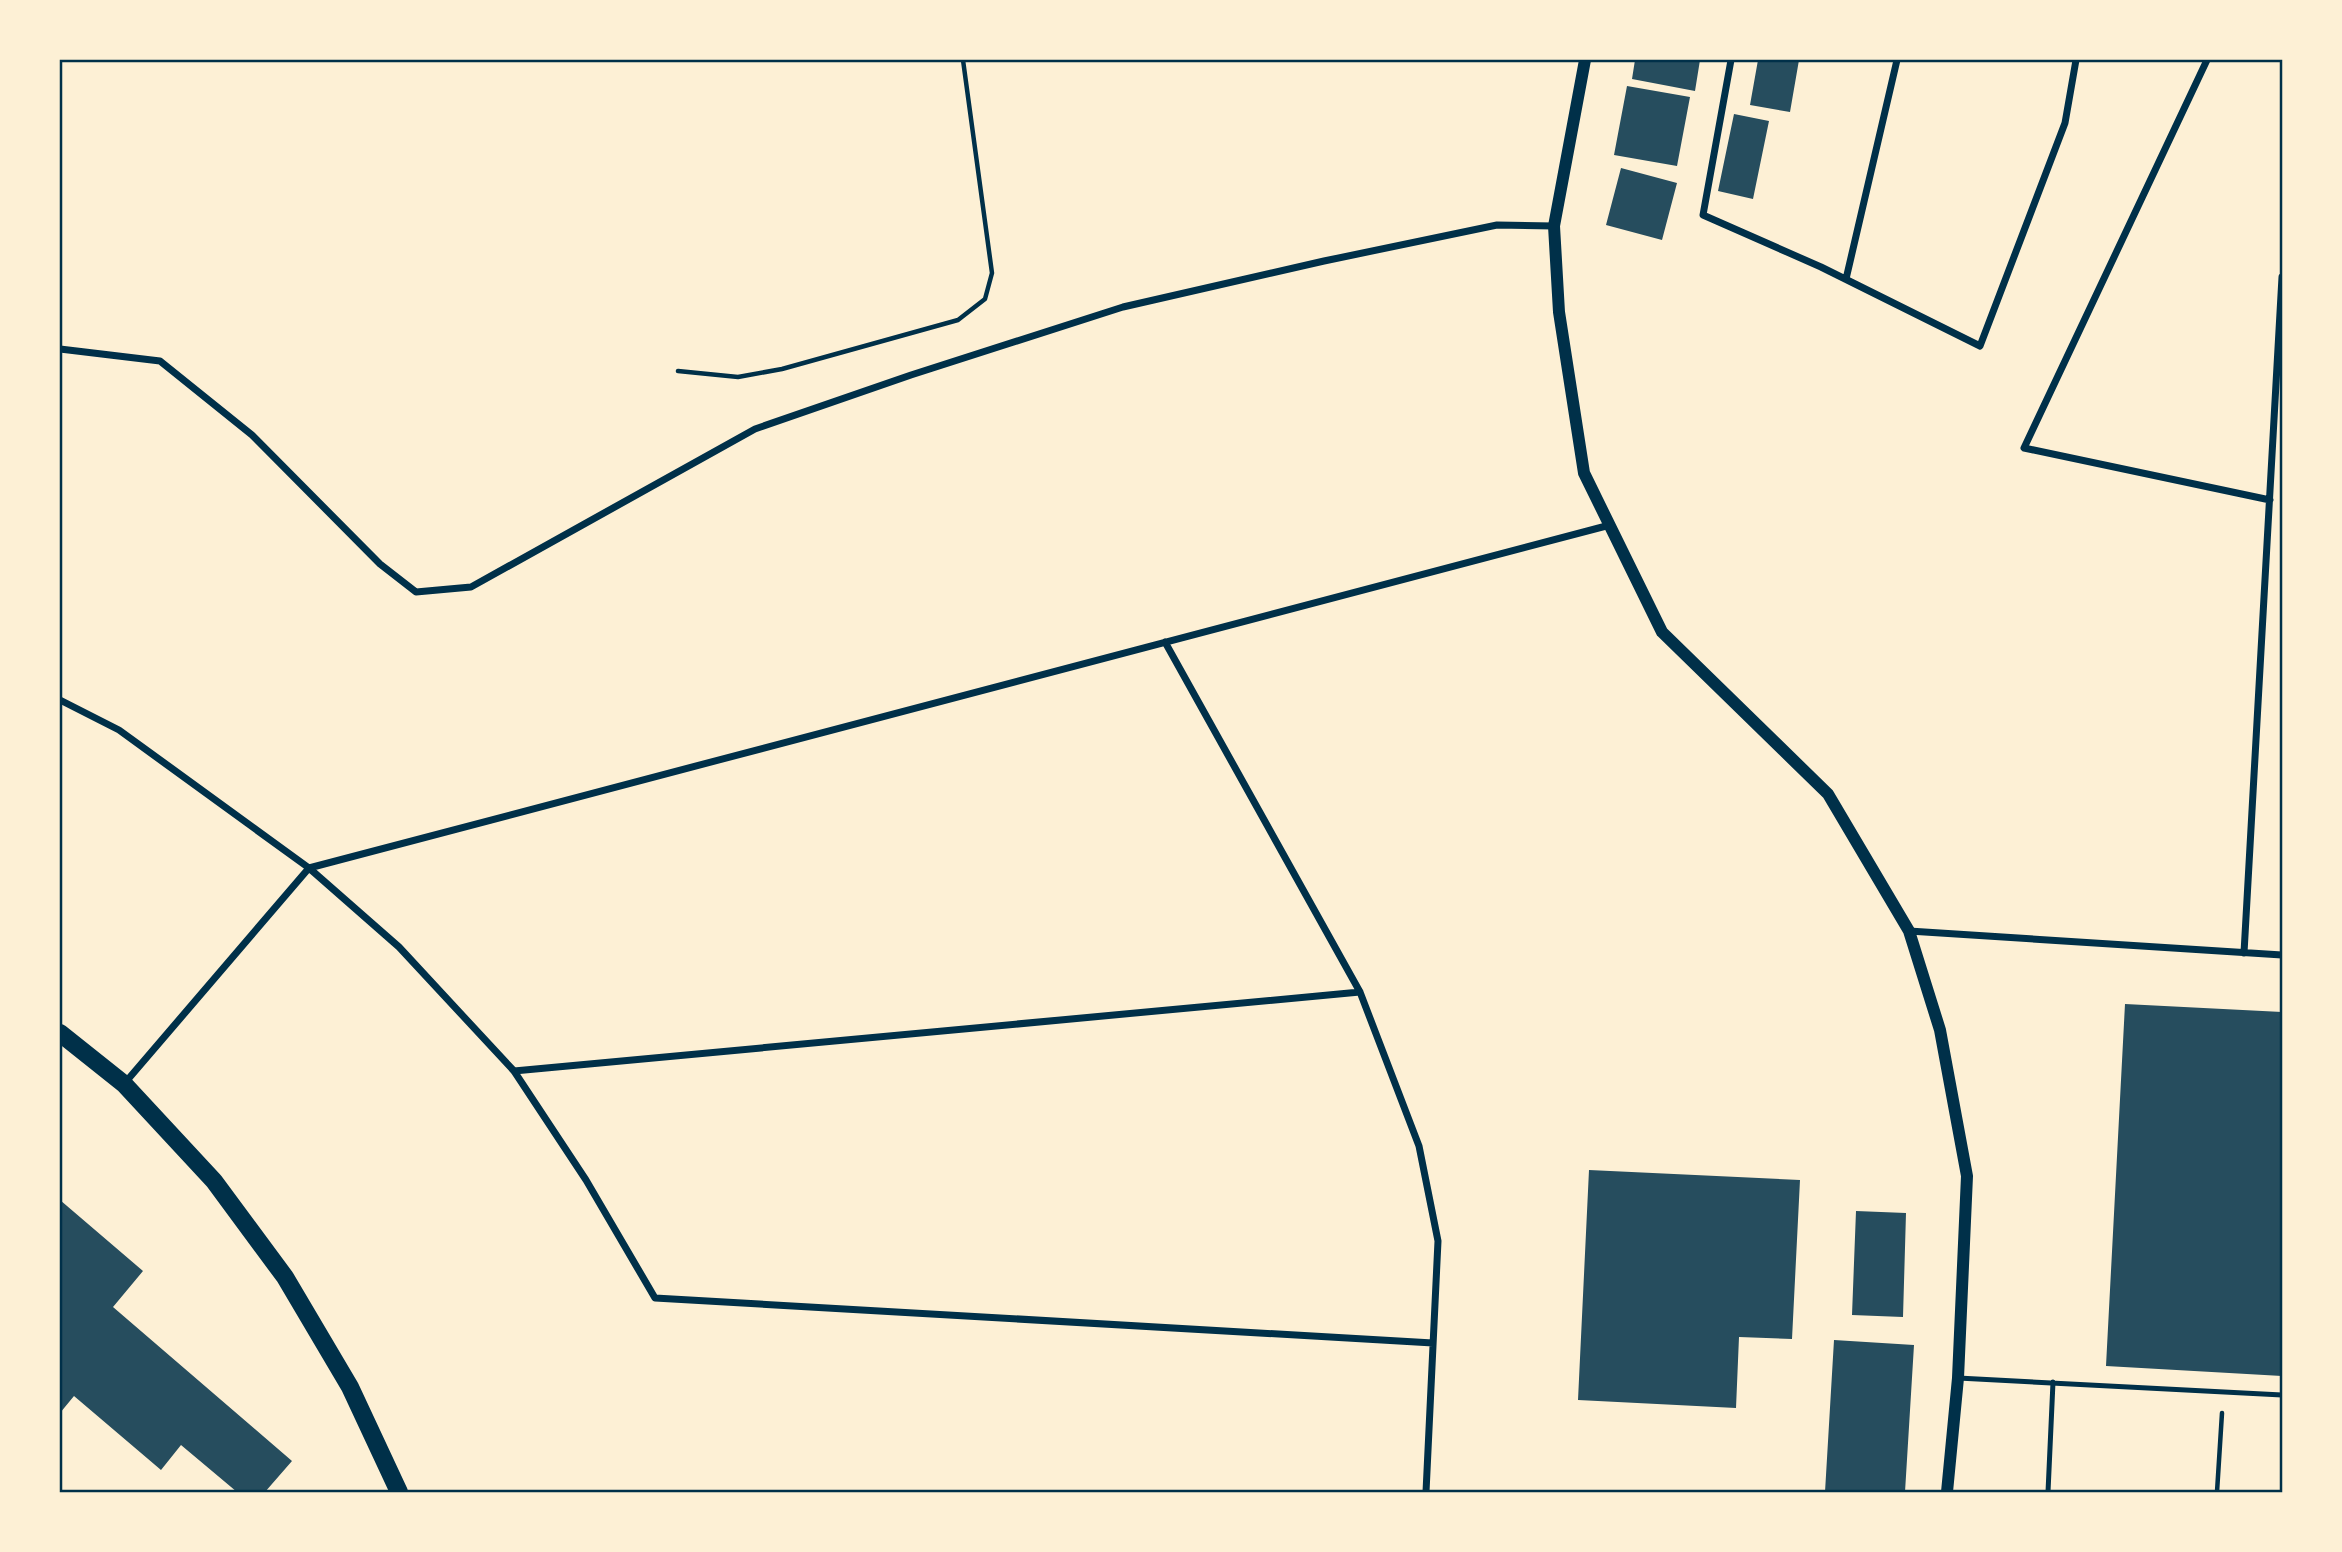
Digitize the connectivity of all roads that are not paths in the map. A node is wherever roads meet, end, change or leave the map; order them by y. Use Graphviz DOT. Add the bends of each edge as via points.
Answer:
graph roads {
  1 [pos="1585,60"];
  2 [pos="1731,60"];
  3 [pos="1896,60"];
  4 [pos="2076,60"];
  5 [pos="2207,60"];
  6 [pos="1554,226"];
  7 [pos="2283,277"];
  8 [pos="1846,279"];
  9 [pos="60,349"];
  10 [pos="2270,500"];
  11 [pos="1610,525"];
  12 [pos="1165,642"];
  13 [pos="60,700"];
  14 [pos="309,868"];
  15 [pos="1909,931"];
  16 [pos="2244,953"];
  17 [pos="2283,956"];
  18 [pos="1360,992"];
  19 [pos="60,1032"];
  20 [pos="514,1072"];
  21 [pos="124,1084"];
  22 [pos="1433,1343"];
  23 [pos="1958,1378"];
  24 [pos="2053,1382"];
  25 [pos="2283,1395"];
  26 [pos="399,1493"];
  27 [pos="1426,1493"];
  28 [pos="1947,1493"];
  29 [pos="2048,1493"];
  1 -- 6 [label="street"];
  2 -- 8 [label="street" via="1703,215"];
  3 -- 8 [label="street"];
  4 -- 8 [label="street" via="2066,122 1980,346"];
  5 -- 10 [label="street" via="2024,448"];
  6 -- 9 [label="street" via="1497,225 1324,261 1123,307 1004,345 755,429 471,587 416,592 380,564 252,435 160,361"];
  6 -- 11 [label="street" via="1559,313 1584,473"];
  7 -- 10 [label="street"];
  10 -- 16 [label="street"];
  11 -- 12 [label="street"];
  11 -- 15 [label="street" via="1662,632 1828,794"];
  12 -- 14 [label="street"];
  12 -- 18 [label="street"];
  13 -- 14 [label="street" via="119,730"];
  14 -- 20 [label="street" via="399,947"];
  14 -- 21 [label="street"];
  15 -- 16 [label="street"];
  15 -- 23 [label="street" via="1940,1030 1967,1176"];
  16 -- 17 [label="street"];
  18 -- 20 [label="street"];
  18 -- 22 [label="street" via="1419,1146 1438,1241"];
  19 -- 21 [label="main road"];
  20 -- 22 [label="street" via="586,1180 655,1298"];
  21 -- 26 [label="main road" via="214,1181 285,1277 350,1387"];
  22 -- 27 [label="street"];
  23 -- 24 [label="lane"];
  23 -- 28 [label="street"];
  24 -- 25 [label="lane"];
  24 -- 29 [label="lane"];
}
